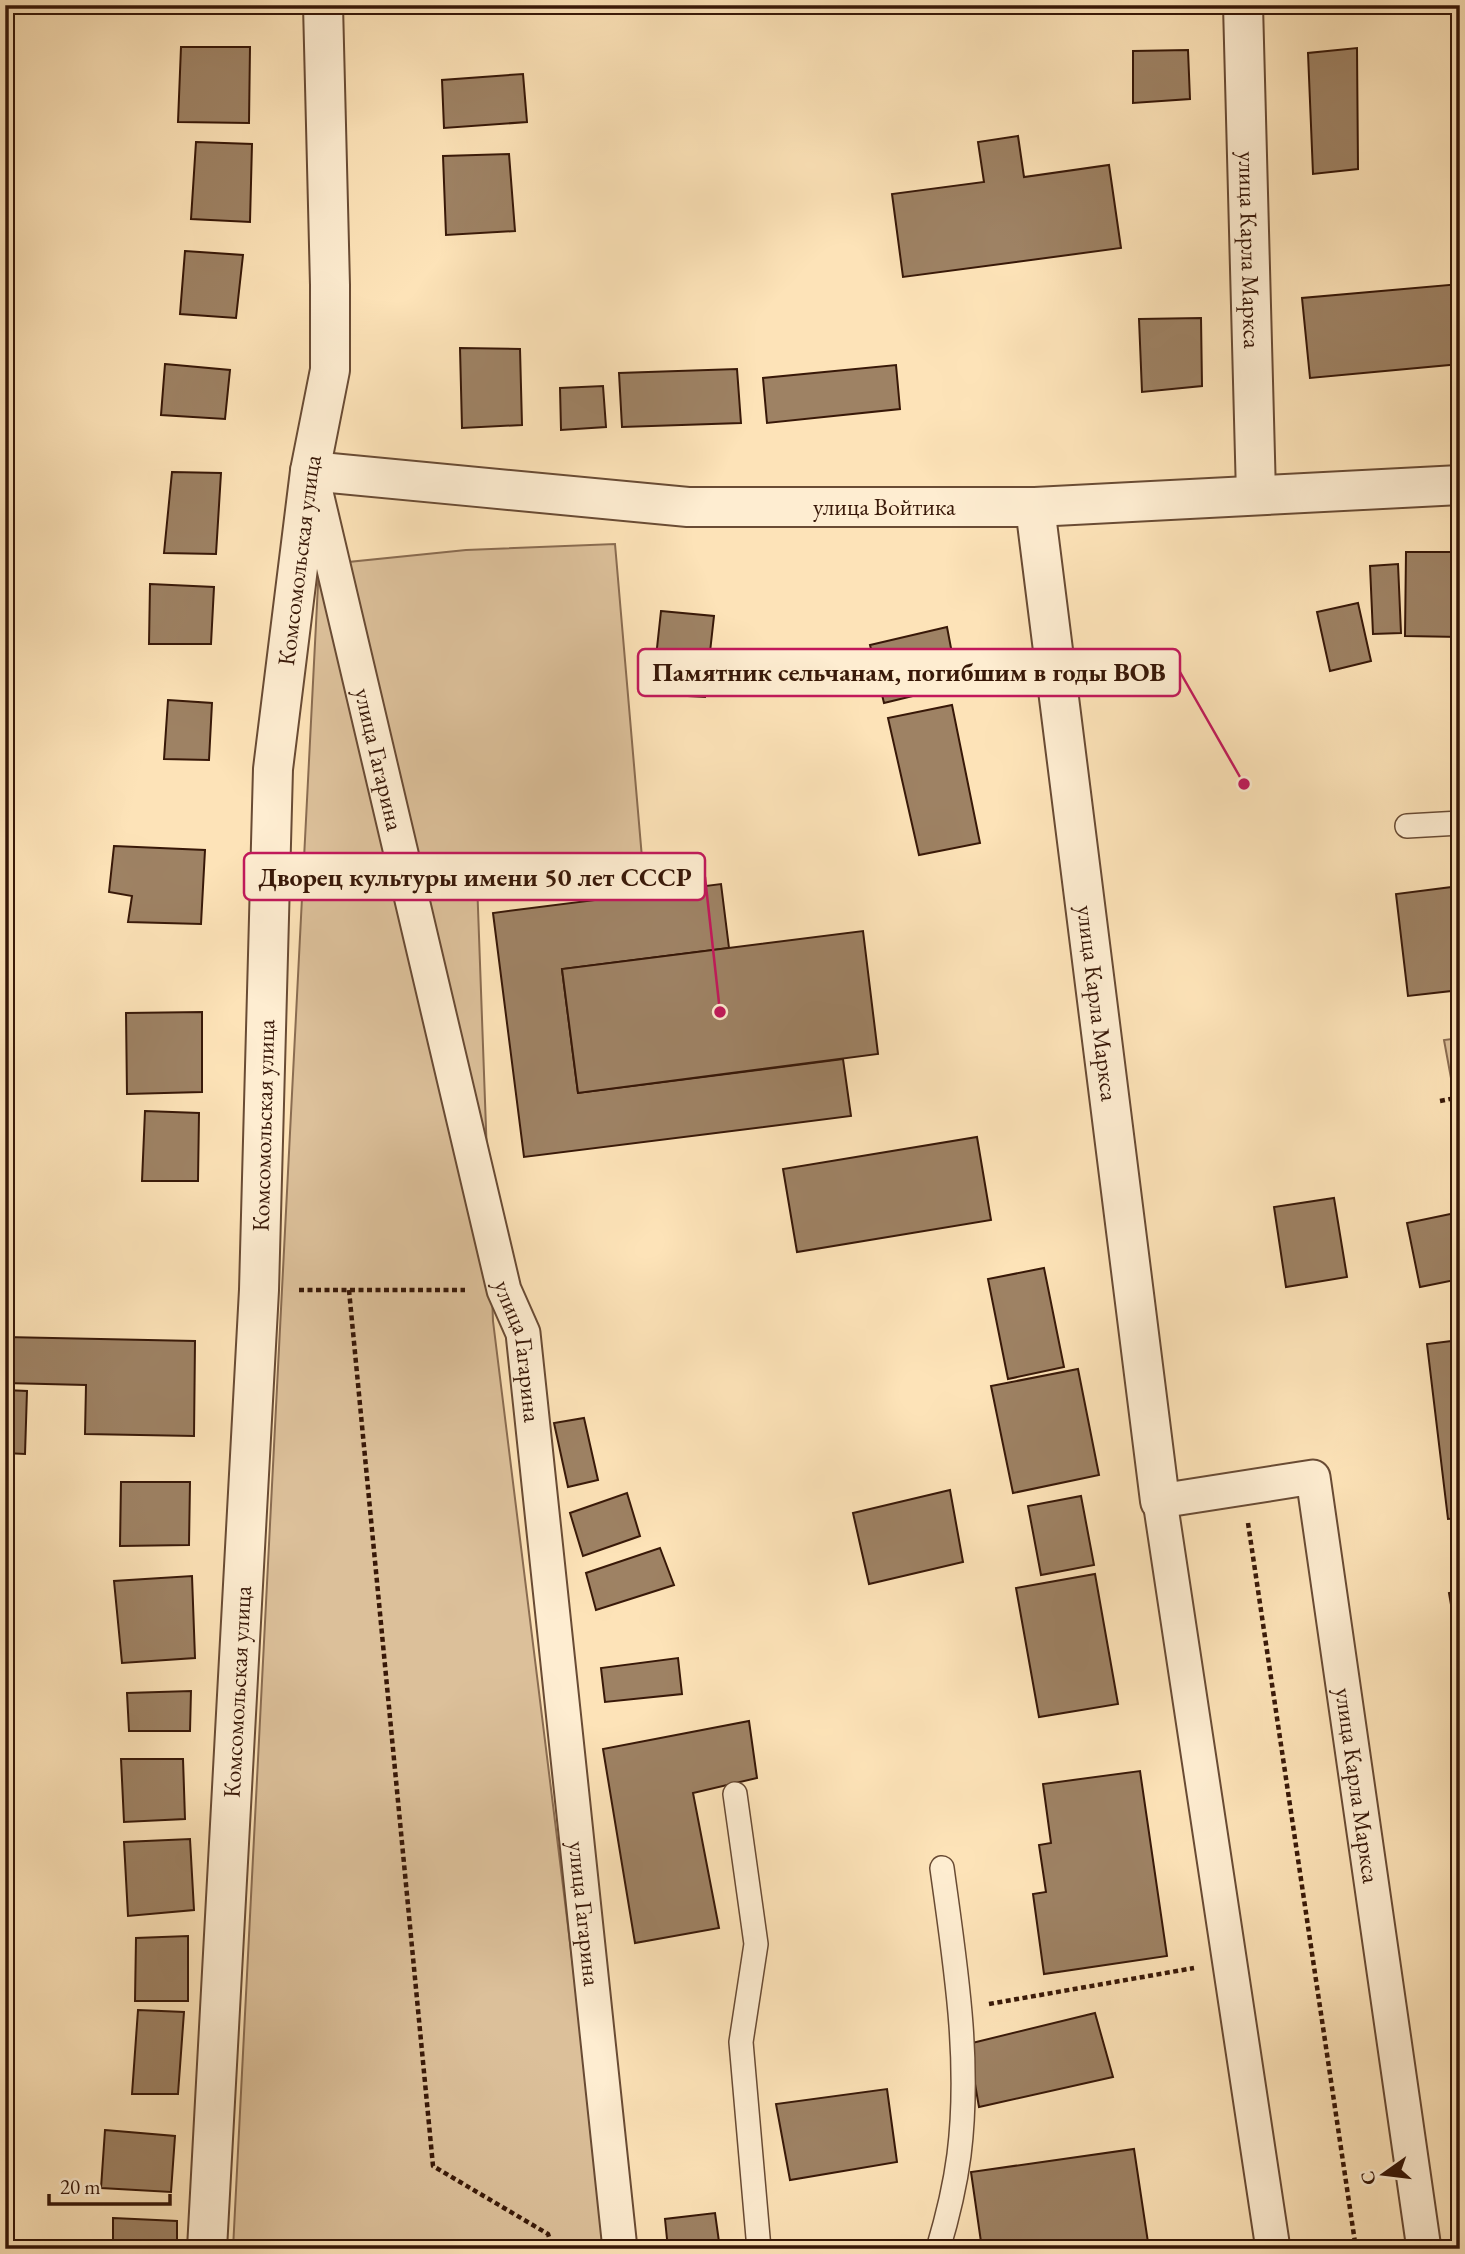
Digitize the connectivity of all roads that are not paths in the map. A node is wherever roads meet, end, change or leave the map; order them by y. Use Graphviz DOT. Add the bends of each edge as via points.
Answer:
graph roads {
  1 [pos="323,5"];
  2 [pos="1243,5"];
  3 [pos="310,471"];
  4 [pos="1460,485"];
  5 [pos="1256,494"];
  6 [pos="1035,507"];
  7 [pos="1460,823"];
  8 [pos="1407,826"];
  9 [pos="1160,1501"];
  10 [pos="735,1794"];
  11 [pos="942,1868"];
  12 [pos="207,2249"];
  13 [pos="620,2249"];
  14 [pos="759,2249"];
  15 [pos="938,2249"];
  16 [pos="1272,2249"];
  17 [pos="1424,2249"];
  1 -- 3 [label="street, Комсомольская улица" via="330,370"];
  2 -- 5 [label="street, улица Карла Маркса"];
  3 -- 6 [label="street, улица Войтика" via="688,507"];
  3 -- 12 [label="street, Комсомольская улица" via="273,769 259,1290"];
  3 -- 13 [label="street, улица Гагарина" via="504,1290 523,1333"];
  4 -- 5 [label="street, улица Войтика"];
  5 -- 6 [label="street, улица Войтика"];
  6 -- 9 [label="street, улица Карла Маркса"];
  7 -- 8 [label="lane"];
  9 -- 16 [label="street, улица Карла Маркса"];
  9 -- 17 [label="street, улица Карла Маркса" via="1313,1477"];
  10 -- 14 [label="lane" via="756,1944 741,2042"];
  11 -- 15 [label="lane" via="961,2008 963,2079 959,2155"];
}
